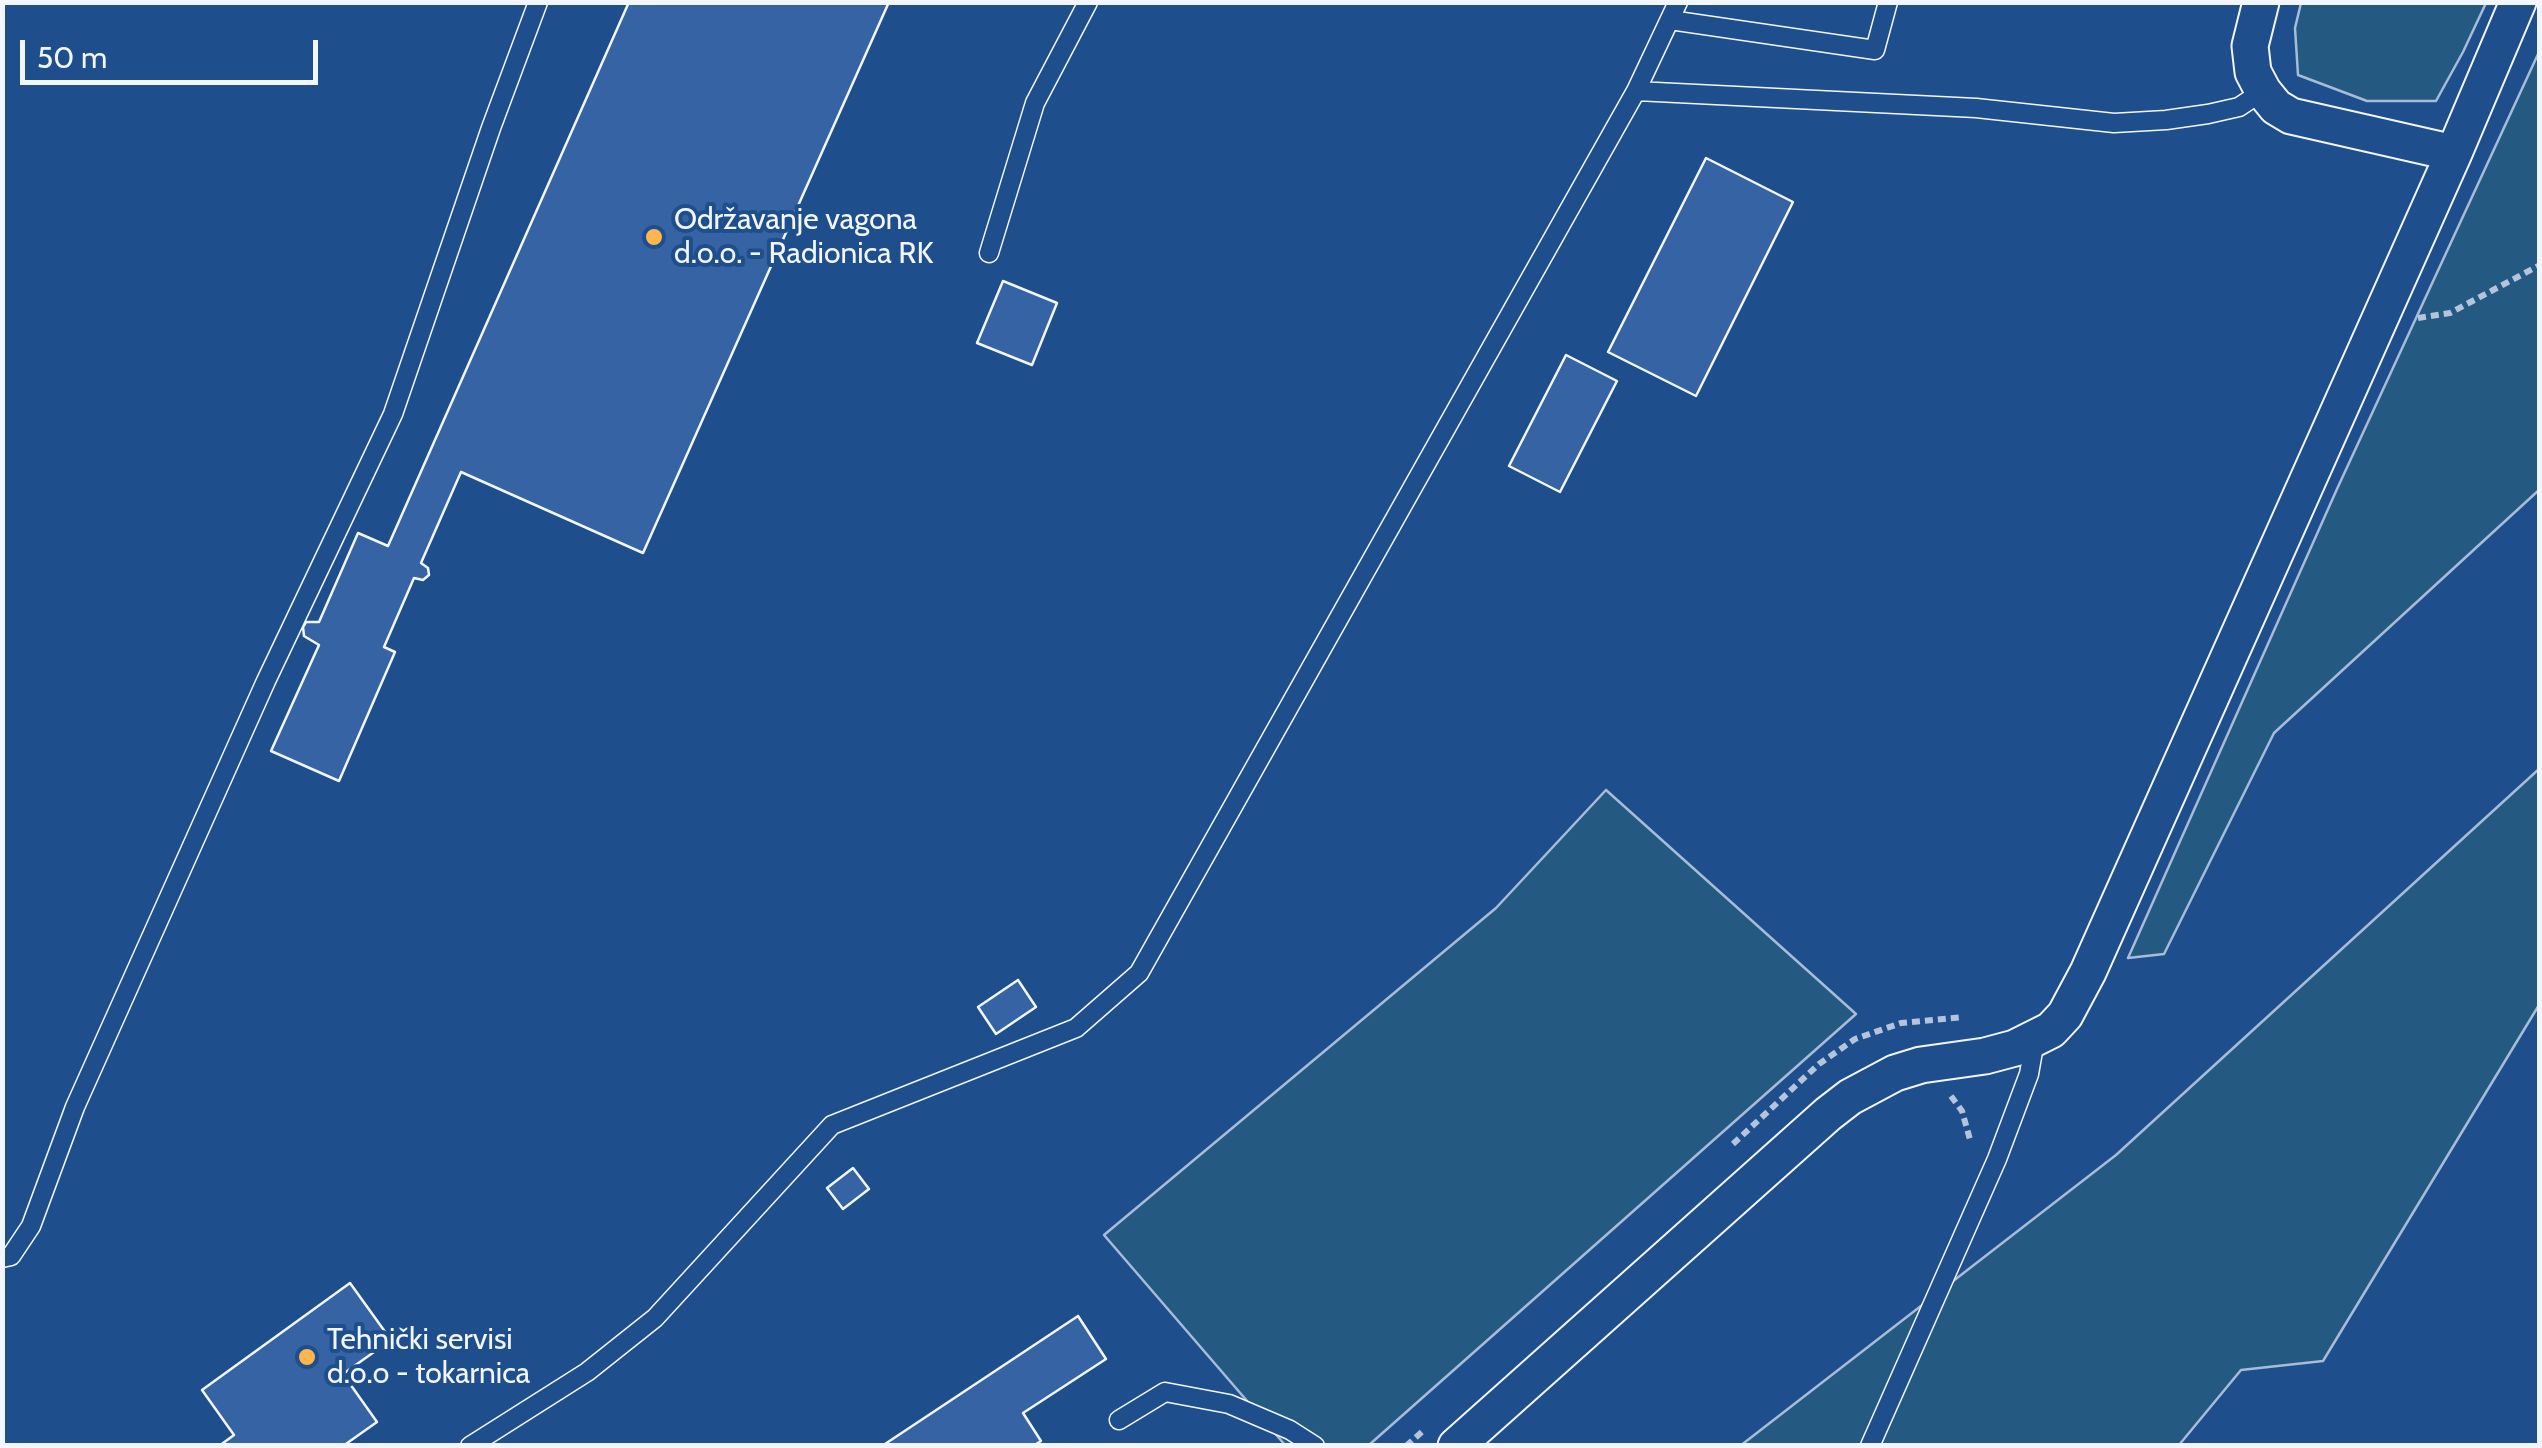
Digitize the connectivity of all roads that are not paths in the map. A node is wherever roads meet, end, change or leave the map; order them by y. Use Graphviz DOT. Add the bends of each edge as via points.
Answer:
graph roads {
  1 [pos="538,2"];
  2 [pos="1088,2"];
  3 [pos="1678,2"];
  4 [pos="1888,2"];
  5 [pos="2261,2"];
  6 [pos="2518,2"];
  7 [pos="1670,20"];
  8 [pos="1636,91"];
  9 [pos="2263,91"];
  10 [pos="2454,153"];
  11 [pos="989,253"];
  12 [pos="2035,1040"];
  13 [pos="2,1258"];
  14 [pos="1119,1420"];
  15 [pos="470,1446"];
  16 [pos="1315,1446"];
  17 [pos="1456,1446"];
  18 [pos="1870,1446"];
  1 -- 13 [label="lane" via="393,414 75,1107 31,1226 11,1256"];
  2 -- 11 [label="lane" via="1035,103"];
  3 -- 7 [label="lane"];
  4 -- 7 [label="lane" via="1875,50"];
  5 -- 9 [label="street" via="2250,46"];
  6 -- 10 [label="street"];
  7 -- 8 [label="lane"];
  8 -- 9 [label="lane" via="1976,108 2114,123 2208,114"];
  8 -- 15 [label="lane" via="1139,973 1076,1028 832,1125 655,1318 588,1372"];
  9 -- 10 [label="street" via="2291,116"];
  10 -- 12 [label="street" via="2088,972 2065,1015"];
  12 -- 17 [label="street" via="1895,1073 1850,1097"];
  12 -- 18 [label="lane" via="1997,1159"];
  14 -- 16 [label="lane" via="1165,1392 1228,1404"];
}
